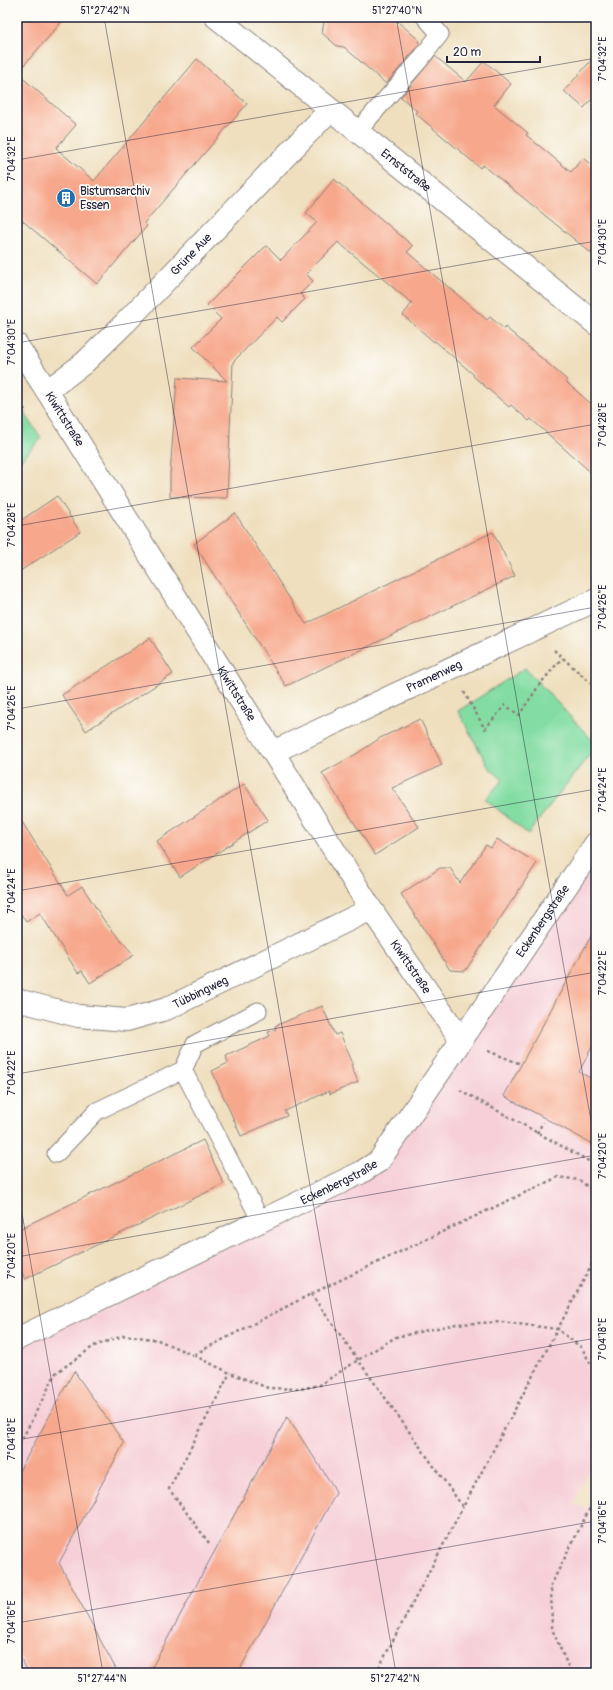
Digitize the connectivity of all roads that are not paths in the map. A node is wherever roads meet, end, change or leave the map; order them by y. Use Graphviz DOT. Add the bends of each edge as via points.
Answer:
graph roads {
  1 [pos="216,17"];
  2 [pos="425,17"];
  3 [pos="330,110"];
  4 [pos="357,132"];
  5 [pos="596,324"];
  6 [pos="17,345"];
  7 [pos="47,391"];
  8 [pos="596,600"];
  9 [pos="273,752"];
  10 [pos="596,843"];
  11 [pos="371,909"];
  12 [pos="17,1000"];
  13 [pos="258,1011"];
  14 [pos="461,1040"];
  15 [pos="183,1070"];
  16 [pos="56,1154"];
  17 [pos="260,1221"];
  18 [pos="17,1339"];
  1 -- 3 [label="street, Ernststraße"];
  2 -- 4 [label="lane" via="440,34"];
  3 -- 4 [label="street, Ernststraße"];
  3 -- 7 [label="street, Grüne Aue" via="110,338 84,363"];
  4 -- 5 [label="street, Ernststraße"];
  6 -- 7 [label="street, Kiwittstraße"];
  7 -- 9 [label="street, Kiwittstraße"];
  8 -- 9 [label="street, Pramenweg"];
  9 -- 11 [label="street, Kiwittstraße"];
  10 -- 14 [label="street, Eckenbergstraße"];
  11 -- 12 [label="street, Tübbingweg" via="166,1009 127,1020 78,1016"];
  11 -- 14 [label="street, Kiwittstraße"];
  13 -- 15 [label="lane" via="195,1044"];
  14 -- 17 [label="street, Eckenbergstraße" via="378,1162"];
  15 -- 16 [label="lane" via="97,1111"];
  15 -- 17 [label="lane"];
  17 -- 18 [label="street, Eckenbergstraße"];
}
